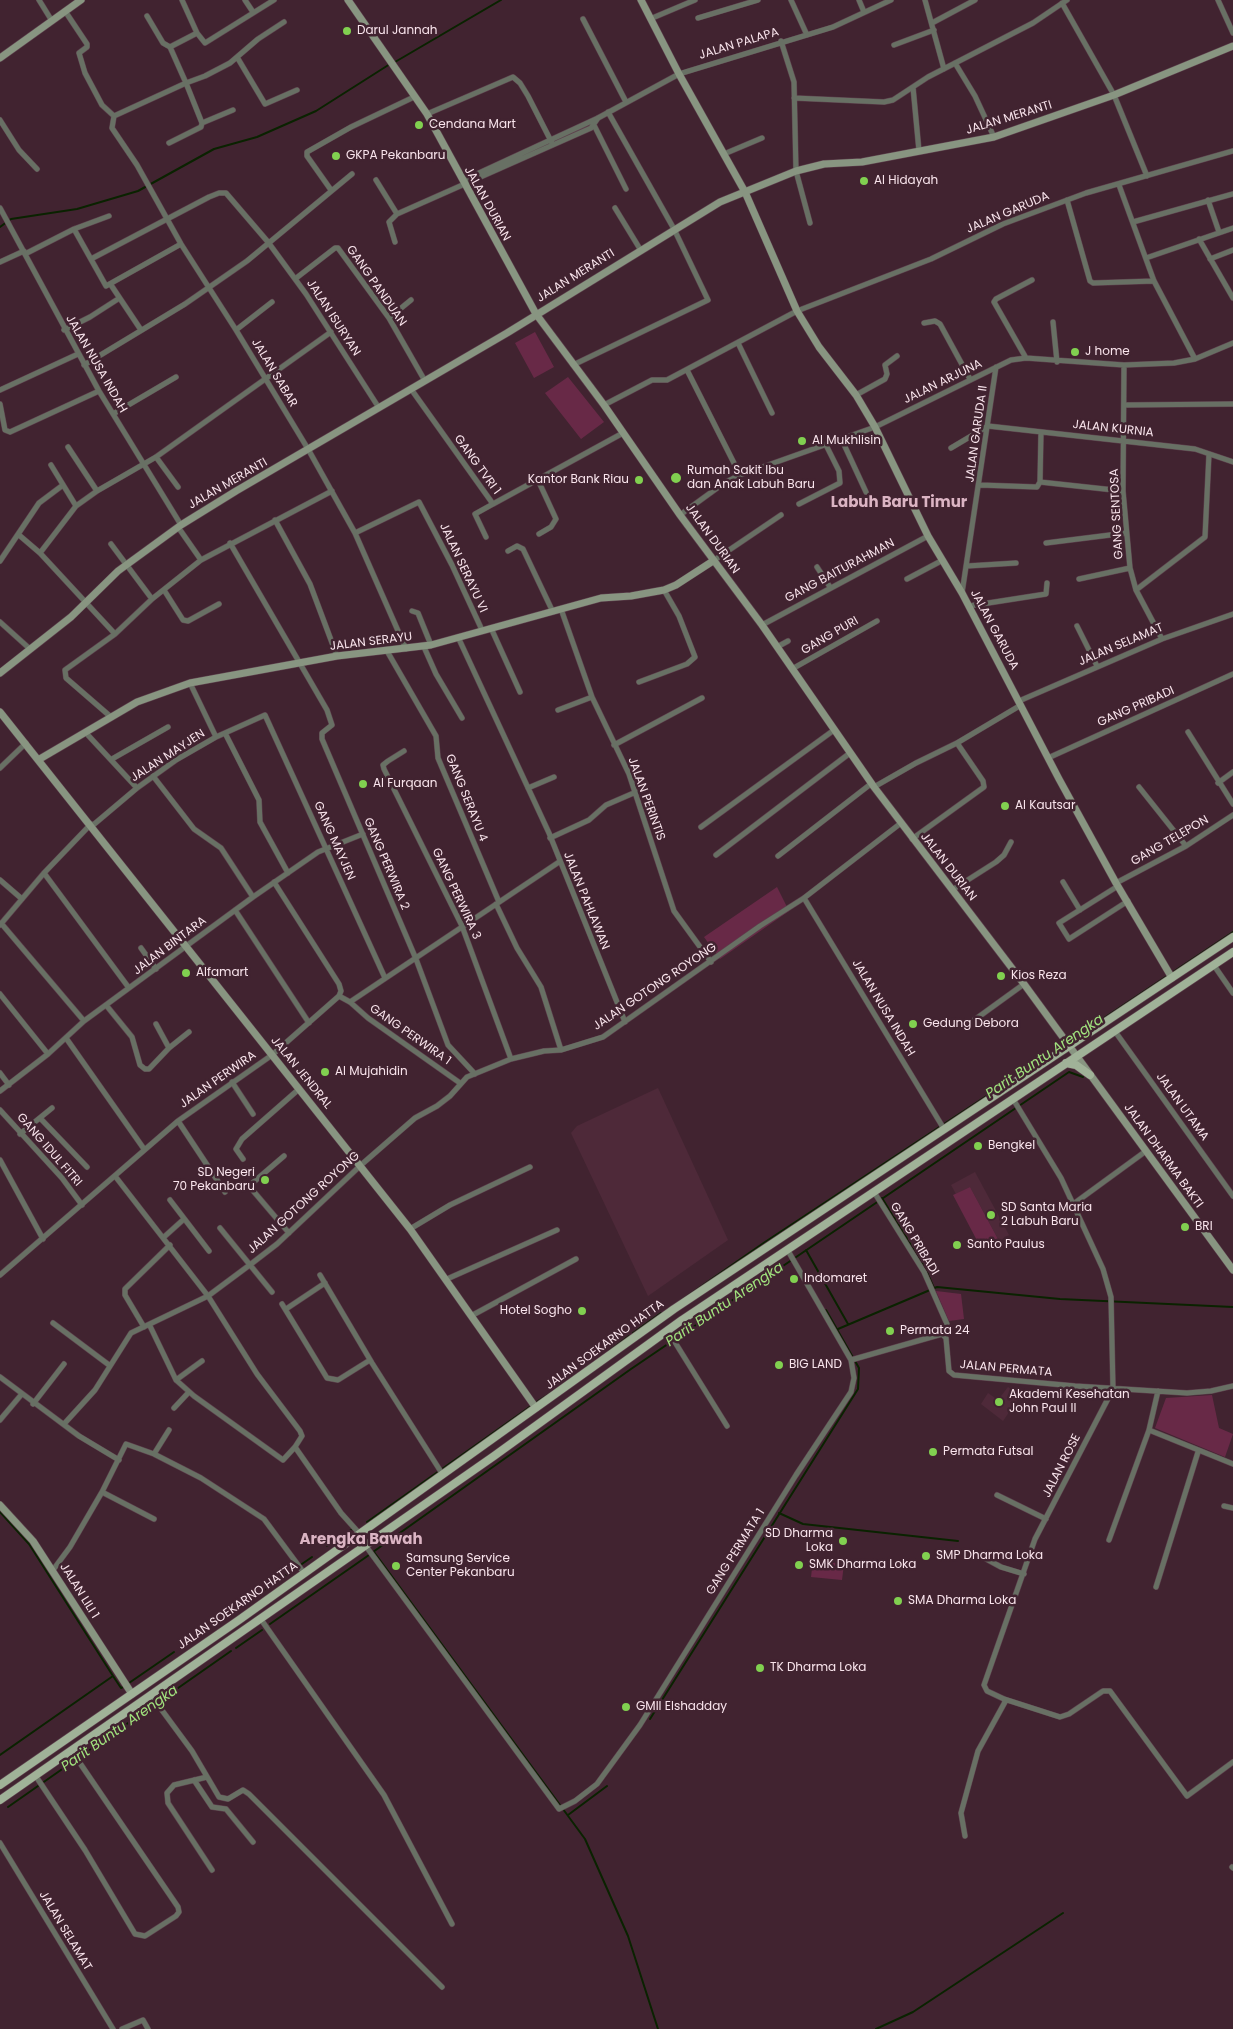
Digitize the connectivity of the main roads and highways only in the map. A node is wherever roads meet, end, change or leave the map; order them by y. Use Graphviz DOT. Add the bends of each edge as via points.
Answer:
graph roads {
  1 [pos="1233,937"];
  2 [pos="1233,952"];
  3 [pos="1066,1062"];
  4 [pos="1090,1075"];
  5 [pos="674,1309"];
  6 [pos="682,1320"];
  7 [pos="2,1784"];
  8 [pos="12,1791"];
  9 [pos="0,1800"];
  1 -- 5 [label="main road, JALAN SOEKARNO HATTA"];
  2 -- 3 [label="main road, JALAN SOEKARNO HATTA"];
  3 -- 4 [label="main road"];
  3 -- 6 [label="main road, JALAN SOEKARNO HATTA" via="1015,1102"];
  5 -- 6 [label="main road"];
  5 -- 7 [label="main road, JALAN SOEKARNO HATTA" via="303,1571 128,1689"];
  6 -- 8 [label="main road, JALAN SOEKARNO HATTA" via="672,1337 494,1456"];
  7 -- 8 [label="main road"];
  8 -- 9 [label="main road, JALAN SOEKARNO HATTA"];
}
